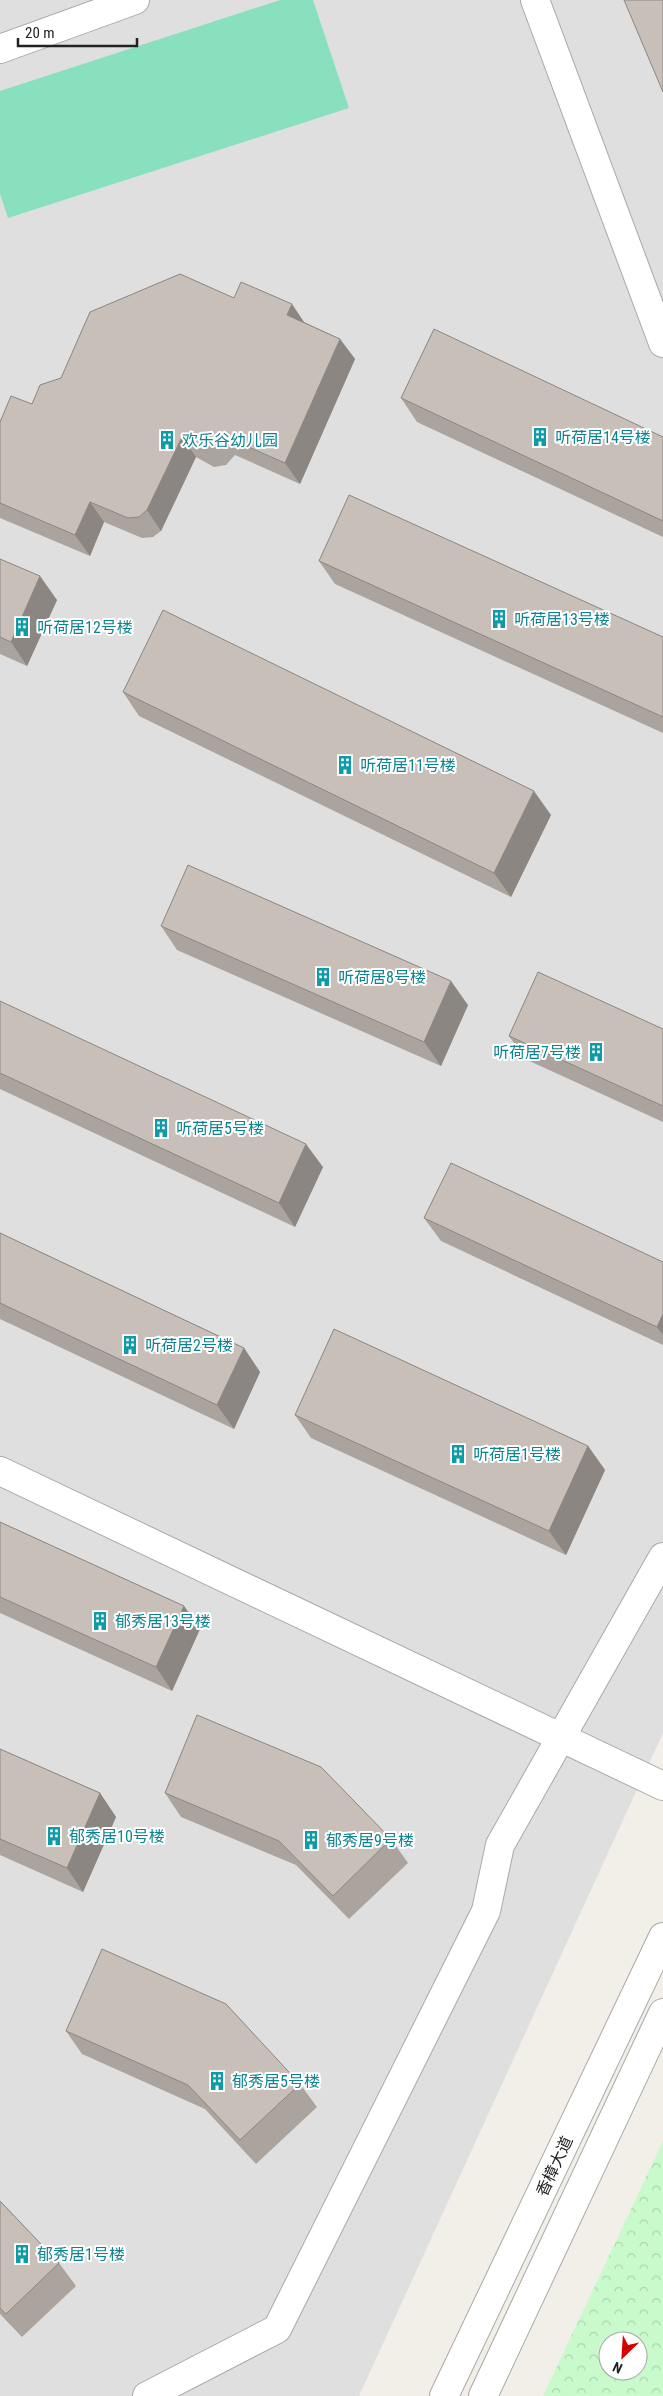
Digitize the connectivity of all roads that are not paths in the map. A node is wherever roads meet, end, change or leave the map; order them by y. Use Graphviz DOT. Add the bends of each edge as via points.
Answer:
graph roads {
  1 [pos="135,0"];
  2 [pos="535,0"];
  3 [pos="0,49"];
  4 [pos="663,343"];
  5 [pos="0,1471"];
  6 [pos="663,1557"];
  7 [pos="561,1738"];
  8 [pos="663,1786"];
  9 [pos="663,1936"];
  10 [pos="663,2013"];
  11 [pos="147,2396"];
  12 [pos="444,2396"];
  13 [pos="483,2396"];
  1 -- 3 [label="street"];
  2 -- 4 [label="street"];
  5 -- 7 [label="street"];
  6 -- 7 [label="street"];
  7 -- 8 [label="street"];
  7 -- 11 [label="street" via="500,1845 486,1911 277,2330"];
  9 -- 12 [label="street, 香樟大道"];
  10 -- 13 [label="street, 香樟大道"];
}
